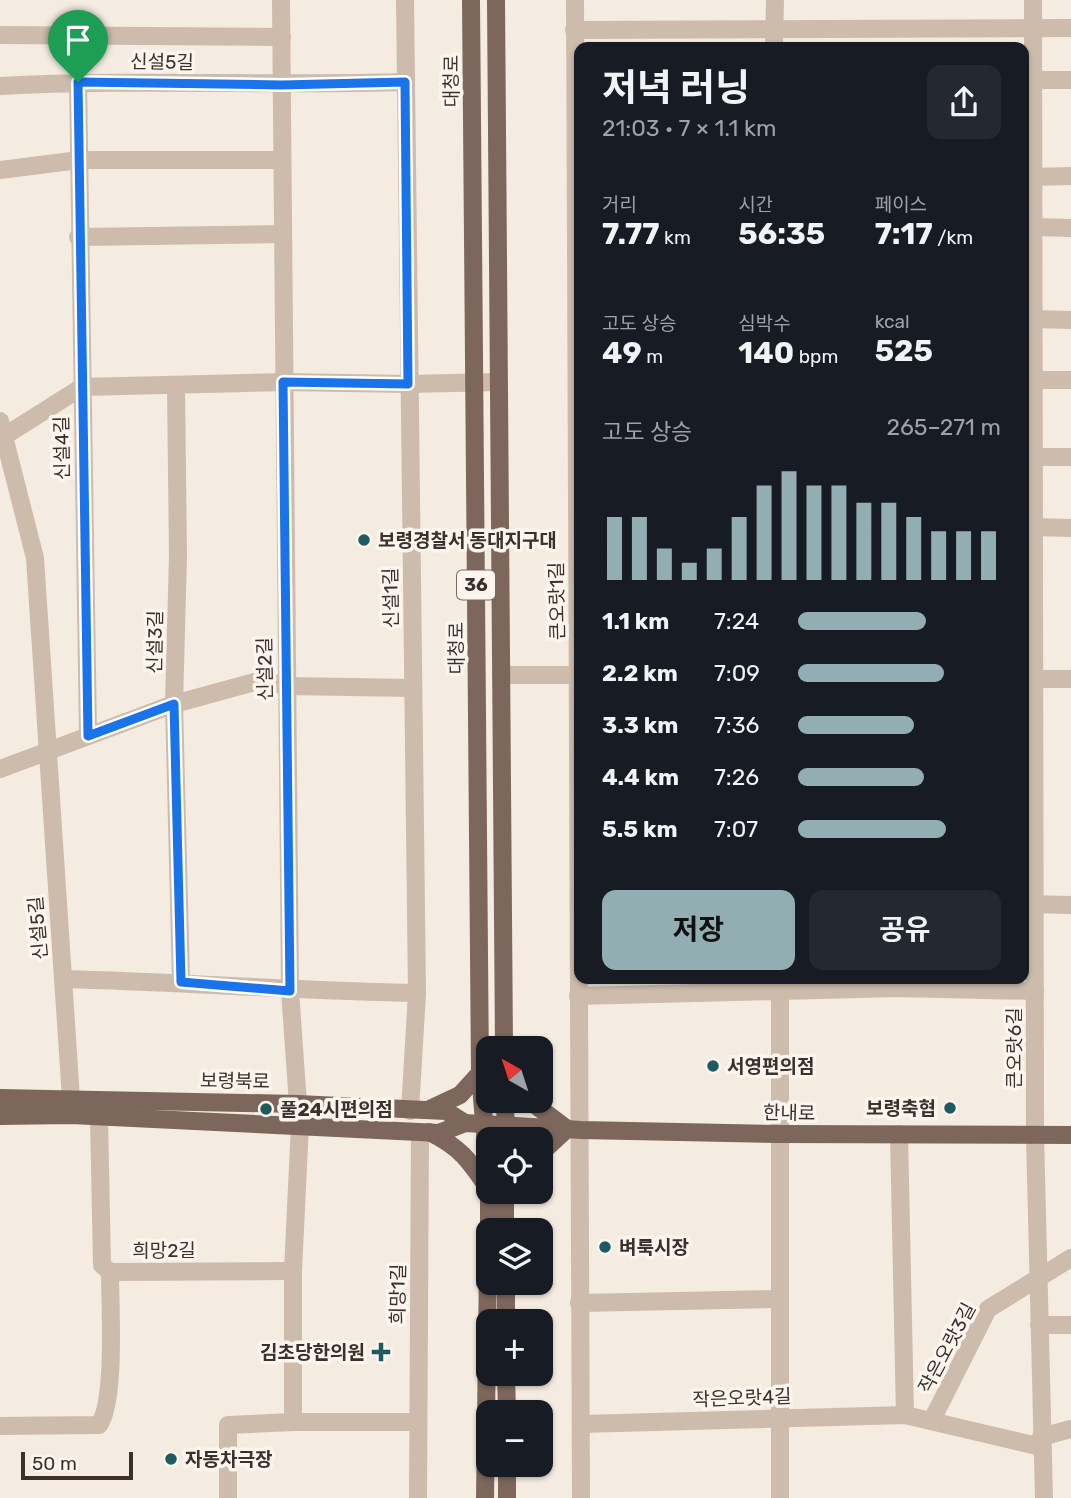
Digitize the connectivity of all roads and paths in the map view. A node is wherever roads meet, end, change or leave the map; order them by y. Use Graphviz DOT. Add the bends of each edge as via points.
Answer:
graph roads {
  1 [pos="281,0"];
  2 [pos="405,0"];
  3 [pos="471,0"];
  4 [pos="496,0"];
  5 [pos="575,0"];
  6 [pos="775,0"];
  7 [pos="1033,0"];
  8 [pos="1071,27"];
  9 [pos="1033,28"];
  10 [pos="574,30"];
  11 [pos="0,35"];
  12 [pos="282,37"];
  13 [pos="774,38"];
  14 [pos="574,42"];
  15 [pos="1029,80"];
  16 [pos="1071,80"];
  17 [pos="78,82"];
  18 [pos="405,82"];
  19 [pos="282,85"];
  20 [pos="0,86"];
  21 [pos="79,160"];
  22 [pos="281,160"];
  23 [pos="0,170"];
  24 [pos="1034,177"];
  25 [pos="1071,177"];
  26 [pos="1034,227"];
  27 [pos="1071,228"];
  28 [pos="282,234"];
  29 [pos="78,237"];
  30 [pos="1034,319"];
  31 [pos="1071,320"];
  32 [pos="1029,380"];
  33 [pos="1071,380"];
  34 [pos="283,382"];
  35 [pos="499,382"];
  36 [pos="474,383"];
  37 [pos="408,384"];
  38 [pos="82,387"];
  39 [pos="176,387"];
  40 [pos="2,433"];
  41 [pos="1034,457"];
  42 [pos="1071,457"];
  43 [pos="1034,527"];
  44 [pos="1071,528"];
  45 [pos="501,675"];
  46 [pos="574,675"];
  47 [pos="1029,679"];
  48 [pos="1071,679"];
  49 [pos="286,686"];
  50 [pos="413,688"];
  51 [pos="174,704"];
  52 [pos="88,736"];
  53 [pos="46,753"];
  54 [pos="0,769"];
  55 [pos="1029,905"];
  56 [pos="1071,905"];
  57 [pos="64,979"];
  58 [pos="181,982"];
  59 [pos="578,984"];
  60 [pos="780,984"];
  61 [pos="914,984"];
  62 [pos="677,986"];
  63 [pos="290,991"];
  64 [pos="1035,991"];
  65 [pos="417,993"];
  66 [pos="578,996"];
  67 [pos="480,1036"];
  68 [pos="504,1036"];
  69 [pos="476,1077"];
  70 [pos="0,1098"];
  71 [pos="71,1098"];
  72 [pos="298,1104"];
  73 [pos="418,1111"];
  74 [pos="485,1113"];
  75 [pos="548,1113"];
  76 [pos="0,1116"];
  77 [pos="99,1116"];
  78 [pos="465,1123"];
  79 [pos="300,1124"];
  80 [pos="486,1124"];
  81 [pos="486,1127"];
  82 [pos="494,1127"];
  83 [pos="574,1130"];
  84 [pos="553,1131"];
  85 [pos="425,1132"];
  86 [pos="780,1134"];
  87 [pos="899,1134"];
  88 [pos="1035,1135"];
  89 [pos="1071,1135"];
  90 [pos="553,1145"];
  91 [pos="476,1170"];
  92 [pos="1071,1258"];
  93 [pos="293,1271"];
  94 [pos="110,1272"];
  95 [pos="1038,1276"];
  96 [pos="488,1295"];
  97 [pos="780,1299"];
  98 [pos="579,1303"];
  99 [pos="1039,1325"];
  100 [pos="1071,1325"];
  101 [pos="905,1415"];
  102 [pos="780,1419"];
  103 [pos="932,1420"];
  104 [pos="293,1422"];
  105 [pos="417,1422"];
  106 [pos="581,1424"];
  107 [pos="0,1426"];
  108 [pos="1071,1429"];
  109 [pos="1041,1442"];
  110 [pos="507,1477"];
  111 [pos="228,1498"];
  112 [pos="418,1498"];
  113 [pos="485,1498"];
  114 [pos="507,1498"];
  115 [pos="581,1498"];
  116 [pos="780,1498"];
  117 [pos="1044,1498"];
  1 -- 12 [label="street, 신설2길"];
  2 -- 18 [label="street, 신설1길"];
  3 -- 36 [label="main road, 대청로 / 36"];
  4 -- 35 [label="main road, 36"];
  5 -- 10 [label="street, 큰오랏1길"];
  6 -- 13 [label="street"];
  7 -- 9 [label="street, 큰오랏6길"];
  8 -- 9 [label="street"];
  9 -- 13 [label="street"];
  9 -- 15 [label="street, 큰오랏6길"];
  10 -- 13 [label="street"];
  10 -- 14 [label="street, 큰오랏1길"];
  11 -- 12 [label="street, 신설5길"];
  12 -- 19 [label="street, 신설2길"];
  15 -- 16 [label="street"];
  15 -- 24 [label="street, 큰오랏6길"];
  17 -- 19 [label="street, 신설5길"];
  17 -- 20 [label="street, 신설5길"];
  17 -- 21 [label="street, 신설4길"];
  18 -- 19 [label="street, 신설5길"];
  18 -- 37 [label="street, 신설1길"];
  19 -- 22 [label="street, 신설2길"];
  21 -- 22 [label="street"];
  21 -- 23 [label="street"];
  21 -- 29 [label="street, 신설4길"];
  22 -- 28 [label="street, 신설2길"];
  24 -- 25 [label="street"];
  24 -- 26 [label="street, 큰오랏6길"];
  26 -- 27 [label="street"];
  26 -- 30 [label="street, 큰오랏6길"];
  28 -- 29 [label="street"];
  28 -- 34 [label="street, 신설2길"];
  29 -- 38 [label="street, 신설4길"];
  30 -- 31 [label="street"];
  30 -- 32 [label="street, 큰오랏6길"];
  32 -- 33 [label="street"];
  32 -- 41 [label="street, 큰오랏6길"];
  34 -- 37 [label="street"];
  34 -- 39 [label="street"];
  34 -- 49 [label="street, 신설2길"];
  35 -- 36 [label="street"];
  35 -- 45 [label="main road, 36"];
  36 -- 37 [label="street"];
  36 -- 67 [label="main road, 대청로 / 36"];
  37 -- 50 [label="street, 신설1길"];
  38 -- 39 [label="street"];
  38 -- 40 [label="street"];
  38 -- 52 [label="street, 신설4길"];
  39 -- 51 [label="street, 신설3길"];
  40 -- 53 [label="street, 신설5길" via="35,558"];
  41 -- 42 [label="street"];
  41 -- 43 [label="street, 큰오랏6길"];
  43 -- 44 [label="street"];
  43 -- 47 [label="street, 큰오랏6길"];
  45 -- 46 [label="street"];
  45 -- 68 [label="main road, 36"];
  47 -- 48 [label="street"];
  47 -- 55 [label="street, 큰오랏6길"];
  49 -- 50 [label="street"];
  49 -- 51 [label="street" via="262,680"];
  49 -- 63 [label="street, 신설2길"];
  50 -- 65 [label="street, 신설1길"];
  51 -- 52 [label="street"];
  51 -- 58 [label="street, 신설3길"];
  52 -- 53 [label="street"];
  53 -- 54 [label="street"];
  53 -- 57 [label="street, 신설5길"];
  55 -- 56 [label="street"];
  55 -- 64 [label="street, 큰오랏6길"];
  57 -- 58 [label="street"];
  57 -- 71 [label="street, 신설5길"];
  58 -- 63 [label="street"];
  59 -- 66 [label="street, 큰오랏1길"];
  60 -- 62 [label="street"];
  60 -- 86 [label="street"];
  61 -- 64 [label="street"];
  62 -- 66 [label="street"];
  63 -- 65 [label="street"];
  63 -- 72 [label="street, 신설2길"];
  64 -- 88 [label="street, 큰오랏6길"];
  65 -- 73 [label="street, 신설1길"];
  66 -- 83 [label="street, 큰오랏1길"];
  69 -- 73 [label="main road" via="460,1095"];
  70 -- 71 [label="main road, 보령북로"];
  71 -- 72 [label="main road, 보령북로"];
  72 -- 73 [label="main road, 보령북로"];
  73 -- 78 [label="main road, 보령북로" via="446,1111"];
  74 -- 80 [label="main road, 대청로 / 36"];
  75 -- 83 [label="main road"];
  76 -- 77 [label="main road, 보령북로"];
  77 -- 79 [label="main road, 보령북로"];
  77 -- 94 [label="street, 희망2길" via="102,1265"];
  78 -- 80 [label="main road, 보령북로"];
  78 -- 85 [label="main road, 보령북로" via="439,1133"];
  79 -- 85 [label="main road, 보령북로"];
  79 -- 93 [label="street"];
  80 -- 81 [label="main road, 대청로 / 36"];
  80 -- 82 [label="main road, 보령북로"];
  83 -- 84 [label="main road, 한내로"];
  83 -- 86 [label="main road, 한내로"];
  83 -- 90 [label="main road"];
  83 -- 98 [label="street, 큰오랏1길"];
  85 -- 91 [label="main road" via="455,1145"];
  85 -- 105 [label="street, 희망1길"];
  86 -- 87 [label="main road, 한내로"];
  86 -- 97 [label="street"];
  87 -- 88 [label="main road, 한내로"];
  87 -- 101 [label="street"];
  88 -- 89 [label="main road, 한내로"];
  88 -- 95 [label="street"];
  92 -- 95 [label="street, 작은오랏3길"];
  93 -- 94 [label="street, 희망2길"];
  93 -- 104 [label="street"];
  94 -- 107 [label="street" via="109,1391 99,1425"];
  95 -- 99 [label="street"];
  95 -- 103 [label="street, 작은오랏3길" via="988,1309"];
  96 -- 113 [label="main road"];
  97 -- 98 [label="street"];
  97 -- 102 [label="street"];
  98 -- 106 [label="street, 큰오랏1길"];
  99 -- 100 [label="street"];
  99 -- 109 [label="street"];
  101 -- 102 [label="street, 작은오랏4길"];
  101 -- 103 [label="street, 작은오랏4길"];
  102 -- 106 [label="street, 작은오랏4길"];
  102 -- 116 [label="street"];
  103 -- 109 [label="street, 작은오랏4길"];
  104 -- 105 [label="street"];
  104 -- 111 [label="street" via="228,1426"];
  105 -- 112 [label="street, 희망1길"];
  106 -- 115 [label="street, 큰오랏1길"];
  108 -- 109 [label="street"];
  109 -- 117 [label="street"];
  110 -- 114 [label="main road"];
}
